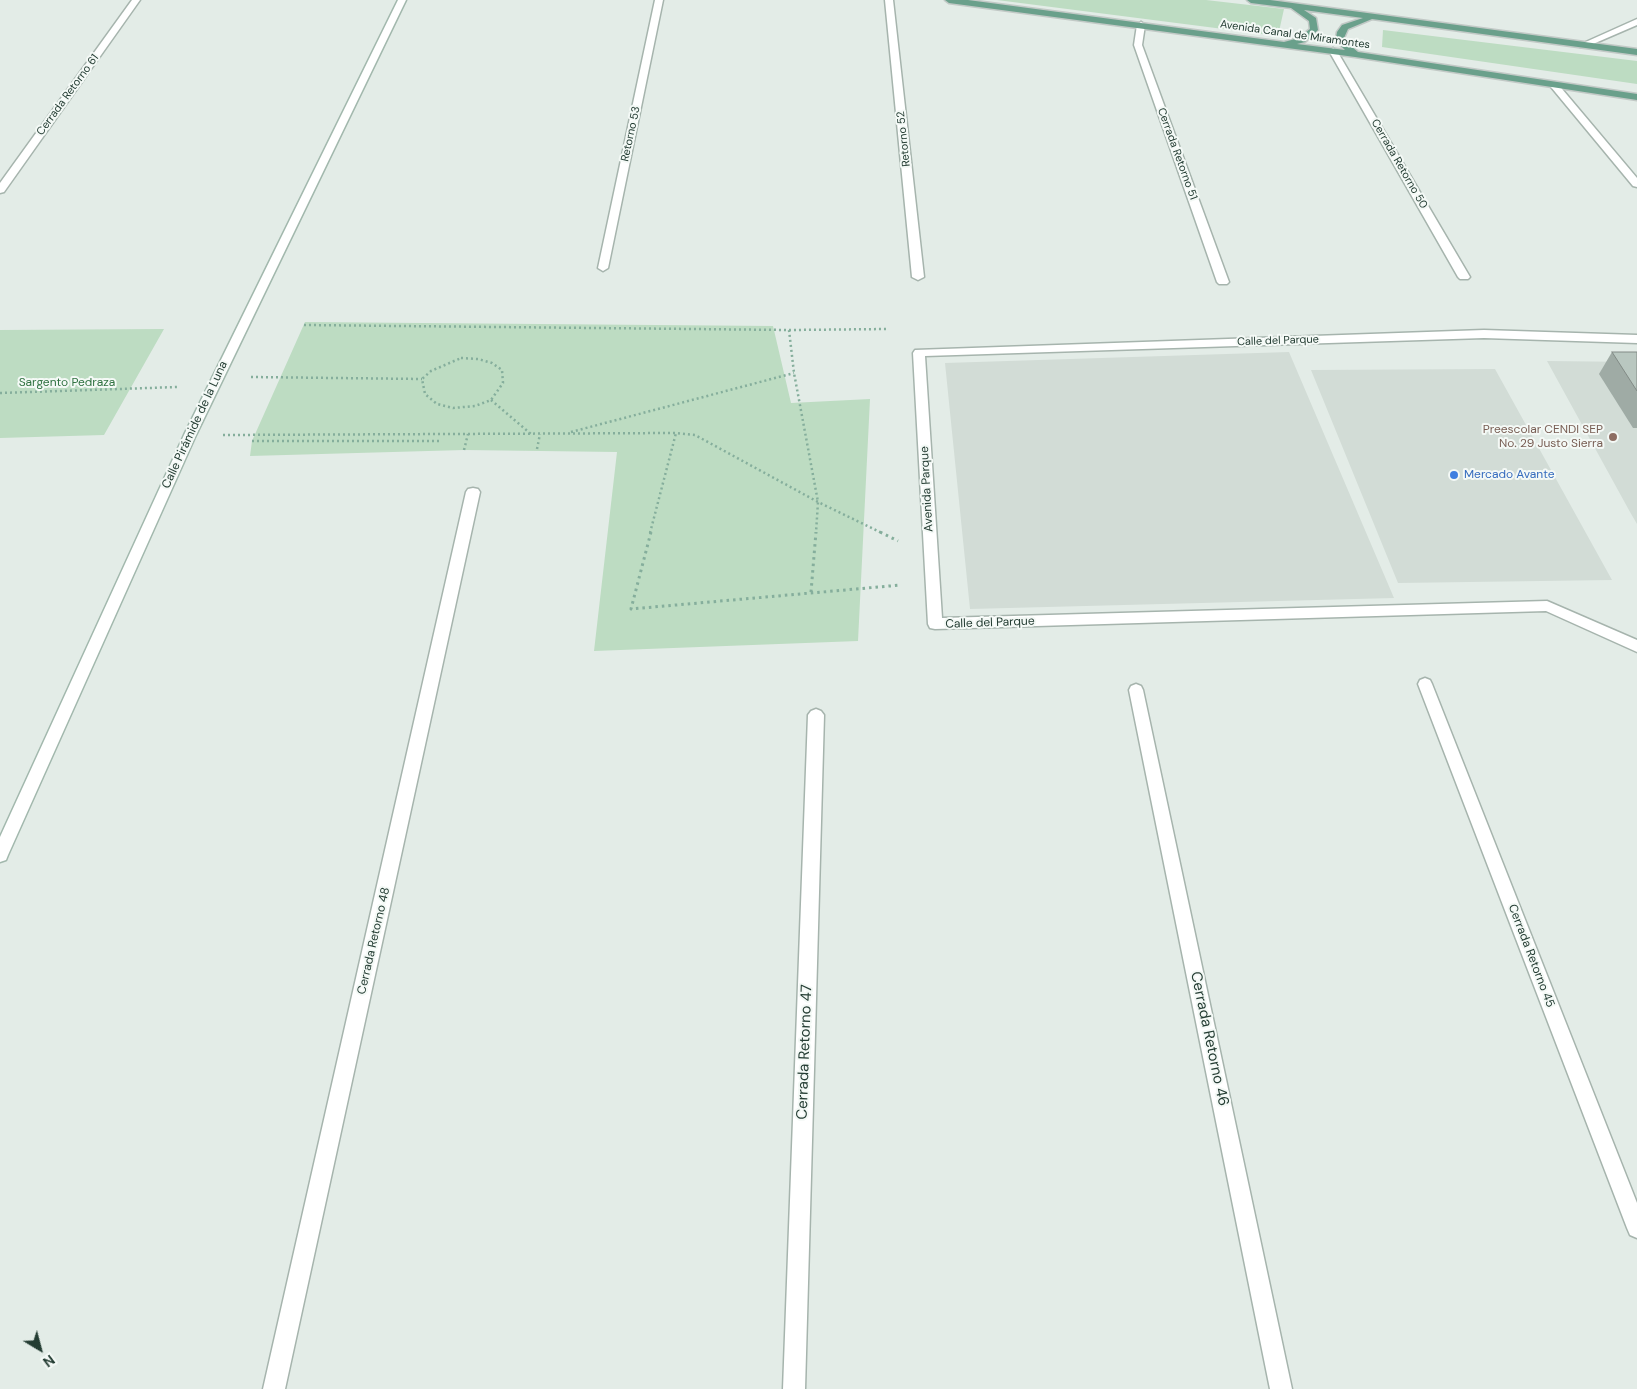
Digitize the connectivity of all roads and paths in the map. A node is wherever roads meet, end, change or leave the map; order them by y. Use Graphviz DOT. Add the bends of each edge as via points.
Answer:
graph roads {
  1 [pos="136,0"];
  2 [pos="402,0"];
  3 [pos="659,0"];
  4 [pos="890,0"];
  5 [pos="949,0"];
  6 [pos="1251,0"];
  7 [pos="1291,5"];
  8 [pos="1390,19"];
  9 [pos="1637,22"];
  10 [pos="1141,26"];
  11 [pos="1279,44"];
  12 [pos="1583,45"];
  13 [pos="1332,51"];
  14 [pos="1637,52"];
  15 [pos="1355,54"];
  16 [pos="1554,85"];
  17 [pos="1637,97"];
  18 [pos="1637,184"];
  19 [pos="0,190"];
  20 [pos="603,268"];
  21 [pos="918,277"];
  22 [pos="1464,277"];
  23 [pos="1223,282"];
  24 [pos="304,325"];
  25 [pos="888,329"];
  26 [pos="789,330"];
  27 [pos="1637,340"];
  28 [pos="919,353"];
  29 [pos="794,373"];
  30 [pos="422,379"];
  31 [pos="216,381"];
  32 [pos="0,393"];
  33 [pos="491,400"];
  34 [pos="676,433"];
  35 [pos="372,434"];
  36 [pos="468,434"];
  37 [pos="530,434"];
  38 [pos="540,434"];
  39 [pos="566,434"];
  40 [pos="190,435"];
  41 [pos="252,441"];
  42 [pos="371,441"];
  43 [pos="438,441"];
  44 [pos="538,449"];
  45 [pos="464,450"];
  46 [pos="473,492"];
  47 [pos="818,502"];
  48 [pos="931,558"];
  49 [pos="933,583"];
  50 [pos="811,592"];
  51 [pos="935,624"];
  52 [pos="1637,646"];
  53 [pos="1425,684"];
  54 [pos="1136,690"];
  55 [pos="816,715"];
  56 [pos="0,855"];
  57 [pos="1637,1228"];
  58 [pos="274,1389"];
  59 [pos="794,1389"];
  60 [pos="1281,1389"];
  1 -- 19 [label="street, Cerrada Retorno 61"];
  2 -- 31 [label="street, Calle Pirámide de la Luna"];
  3 -- 20 [label="street, Retorno 53"];
  4 -- 21 [label="street, Retorno 52"];
  5 -- 10 [label="main road, Avenida Canal de Miramontes"];
  6 -- 7 [label="main road"];
  7 -- 8 [label="main road"];
  7 -- 11 [label="main road" via="1313,20 1314,30 1302,40"];
  8 -- 12 [label="main road"];
  8 -- 15 [label="main road" via="1363,20 1345,27 1340,38"];
  9 -- 12 [label="street"];
  10 -- 11 [label="main road, Avenida Canal de Miramontes"];
  10 -- 23 [label="street, Cerrada Retorno 51" via="1138,45"];
  11 -- 13 [label="main road, Avenida Canal de Miramontes"];
  12 -- 14 [label="main road"];
  13 -- 15 [label="main road, Avenida Canal de Miramontes"];
  13 -- 22 [label="street, Cerrada Retorno 50"];
  15 -- 16 [label="main road, Avenida Canal de Miramontes"];
  16 -- 17 [label="main road, Avenida Canal de Miramontes"];
  16 -- 18 [label="street"];
  24 -- 26 [label="path"];
  25 -- 26 [label="path"];
  26 -- 29 [label="path"];
  27 -- 28 [label="street, Calle del Parque" via="1484,334"];
  28 -- 48 [label="street, Avenida Parque"];
  29 -- 39 [label="path"];
  29 -- 47 [label="path"];
  30 -- 31 [label="path"];
  30 -- 33 [label="path" via="425,394 437,404 475,406"];
  30 -- 33 [label="path" via="431,371 462,358 492,363 502,370 503,383"];
  31 -- 32 [label="path"];
  31 -- 40 [label="street, Calle Pirámide de la Luna"];
  33 -- 37 [label="path"];
  34 -- 39 [label="path"];
  34 -- 47 [label="path" via="695,435"];
  34 -- 50 [label="path" via="631,609"];
  35 -- 36 [label="path"];
  35 -- 40 [label="path"];
  35 -- 42 [label="path"];
  36 -- 37 [label="path"];
  36 -- 45 [label="path"];
  37 -- 38 [label="path"];
  38 -- 39 [label="path"];
  38 -- 44 [label="path"];
  40 -- 56 [label="street, Calle Pirámide de la Luna"];
  41 -- 42 [label="path"];
  42 -- 43 [label="path"];
  46 -- 58 [label="street, Cerrada Retorno 48"];
  47 -- 48 [label="path"];
  47 -- 50 [label="path"];
  48 -- 49 [label="street, Avenida Parque"];
  49 -- 50 [label="path"];
  49 -- 51 [label="street, Avenida Parque"];
  51 -- 52 [label="street, Calle del Parque" via="1547,606"];
  53 -- 57 [label="street, Cerrada Retorno 45"];
  54 -- 60 [label="street, Cerrada Retorno 46"];
  55 -- 59 [label="street, Cerrada Retorno 47"];
}
